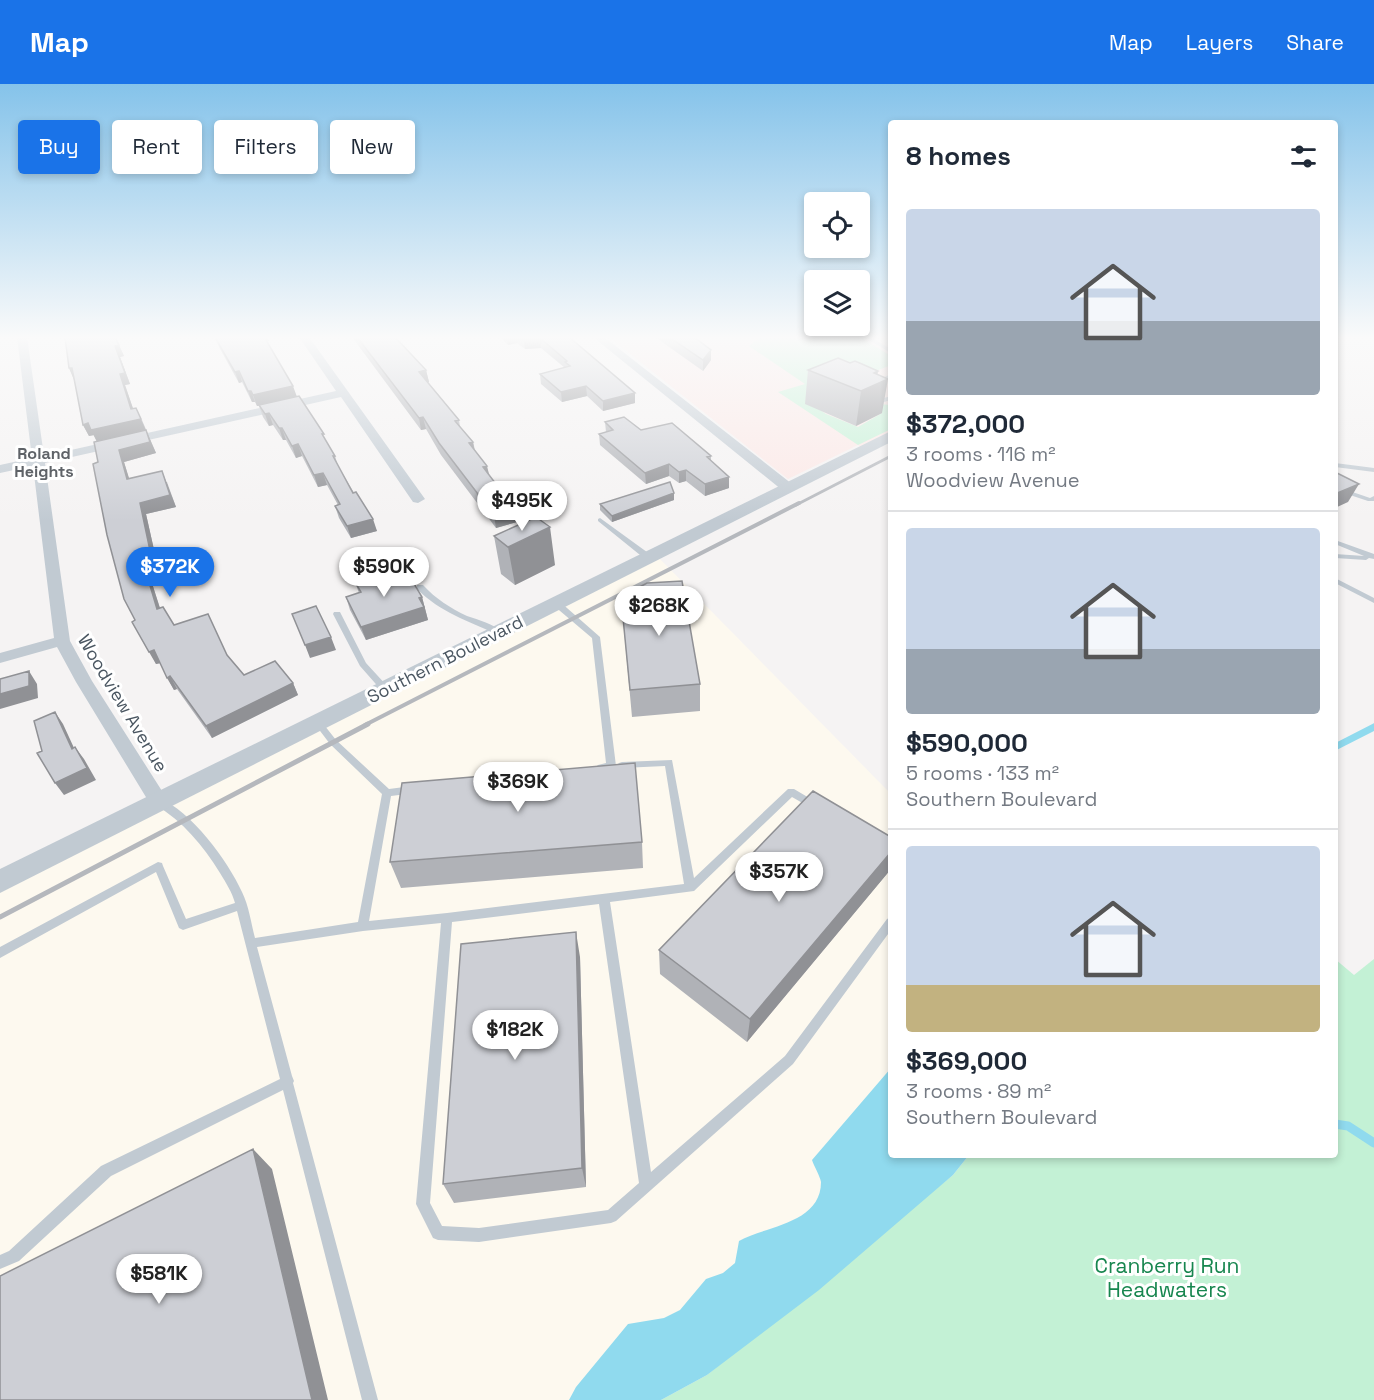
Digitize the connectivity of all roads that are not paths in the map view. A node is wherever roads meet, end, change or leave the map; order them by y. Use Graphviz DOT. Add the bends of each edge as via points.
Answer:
graph roads {
  1 [pos="30,398"];
  2 [pos="319,398"];
  3 [pos="347,398"];
  4 [pos="675,398"];
  5 [pos="888,437"];
  6 [pos="38,461"];
  7 [pos="1338,465"];
  8 [pos="0,469"];
  9 [pos="1374,470"];
  10 [pos="787,487"];
  11 [pos="1338,489"];
  12 [pos="1374,498"];
  13 [pos="418,499"];
  14 [pos="600,520"];
  15 [pos="1338,543"];
  16 [pos="1338,556"];
  17 [pos="648,557"];
  18 [pos="1374,558"];
  19 [pos="1338,582"];
  20 [pos="420,587"];
  21 [pos="1374,601"];
  22 [pos="556,603"];
  23 [pos="337,614"];
  24 [pos="499,632"];
  25 [pos="62,641"];
  26 [pos="0,658"];
  27 [pos="385,689"];
  28 [pos="318,723"];
  29 [pos="611,766"];
  30 [pos="588,769"];
  31 [pos="424,788"];
  32 [pos="387,793"];
  33 [pos="159,802"];
  34 [pos="820,808"];
  35 [pos="0,882"];
  36 [pos="690,888"];
  37 [pos="604,898"];
  38 [pos="241,905"];
  39 [pos="447,918"];
  40 [pos="363,926"];
  41 [pos="888,926"];
  42 [pos="251,943"];
  43 [pos="0,953"];
  44 [pos="288,1081"];
  45 [pos="646,1184"];
  46 [pos="0,1262"];
  47 [pos="370,1400"];
  1 -- 6 [label="street, Woodview Avenue"];
  2 -- 6 [label="street"];
  3 -- 13 [label="street"];
  4 -- 10 [label="street"];
  5 -- 10 [label="street, Southern Boulevard"];
  6 -- 8 [label="street"];
  6 -- 25 [label="street, Woodview Avenue"];
  7 -- 9 [label="lane"];
  10 -- 17 [label="street, Southern Boulevard"];
  11 -- 12 [label="lane"];
  14 -- 17 [label="lane"];
  15 -- 18 [label="lane"];
  16 -- 18 [label="lane"];
  17 -- 22 [label="street, Southern Boulevard"];
  19 -- 21 [label="lane"];
  20 -- 24 [label="lane" via="448,612"];
  22 -- 24 [label="street, Southern Boulevard"];
  22 -- 29 [label="lane" via="596,637"];
  23 -- 27 [label="lane" via="363,664"];
  24 -- 27 [label="street, Southern Boulevard"];
  25 -- 26 [label="street"];
  25 -- 33 [label="street, Woodview Avenue"];
  27 -- 28 [label="street, Southern Boulevard"];
  28 -- 32 [label="lane"];
  28 -- 33 [label="street, Southern Boulevard"];
  29 -- 30 [label="lane"];
  29 -- 36 [label="lane" via="669,762"];
  31 -- 32 [label="lane"];
  32 -- 40 [label="lane"];
  33 -- 35 [label="street, Southern Boulevard"];
  33 -- 38 [label="lane" via="174,810 192,829 226,873"];
  34 -- 36 [label="lane" via="791,792"];
  36 -- 37 [label="lane"];
  37 -- 39 [label="lane"];
  37 -- 45 [label="lane"];
  38 -- 42 [label="lane"];
  38 -- 43 [label="lane" via="183,925 158,866"];
  39 -- 40 [label="lane"];
  39 -- 45 [label="lane" via="423,1204 438,1233 479,1235 611,1216"];
  40 -- 42 [label="lane"];
  41 -- 45 [label="lane" via="789,1060"];
  42 -- 44 [label="lane"];
  44 -- 46 [label="lane" via="106,1171 14,1256"];
  44 -- 47 [label="lane"];
}
